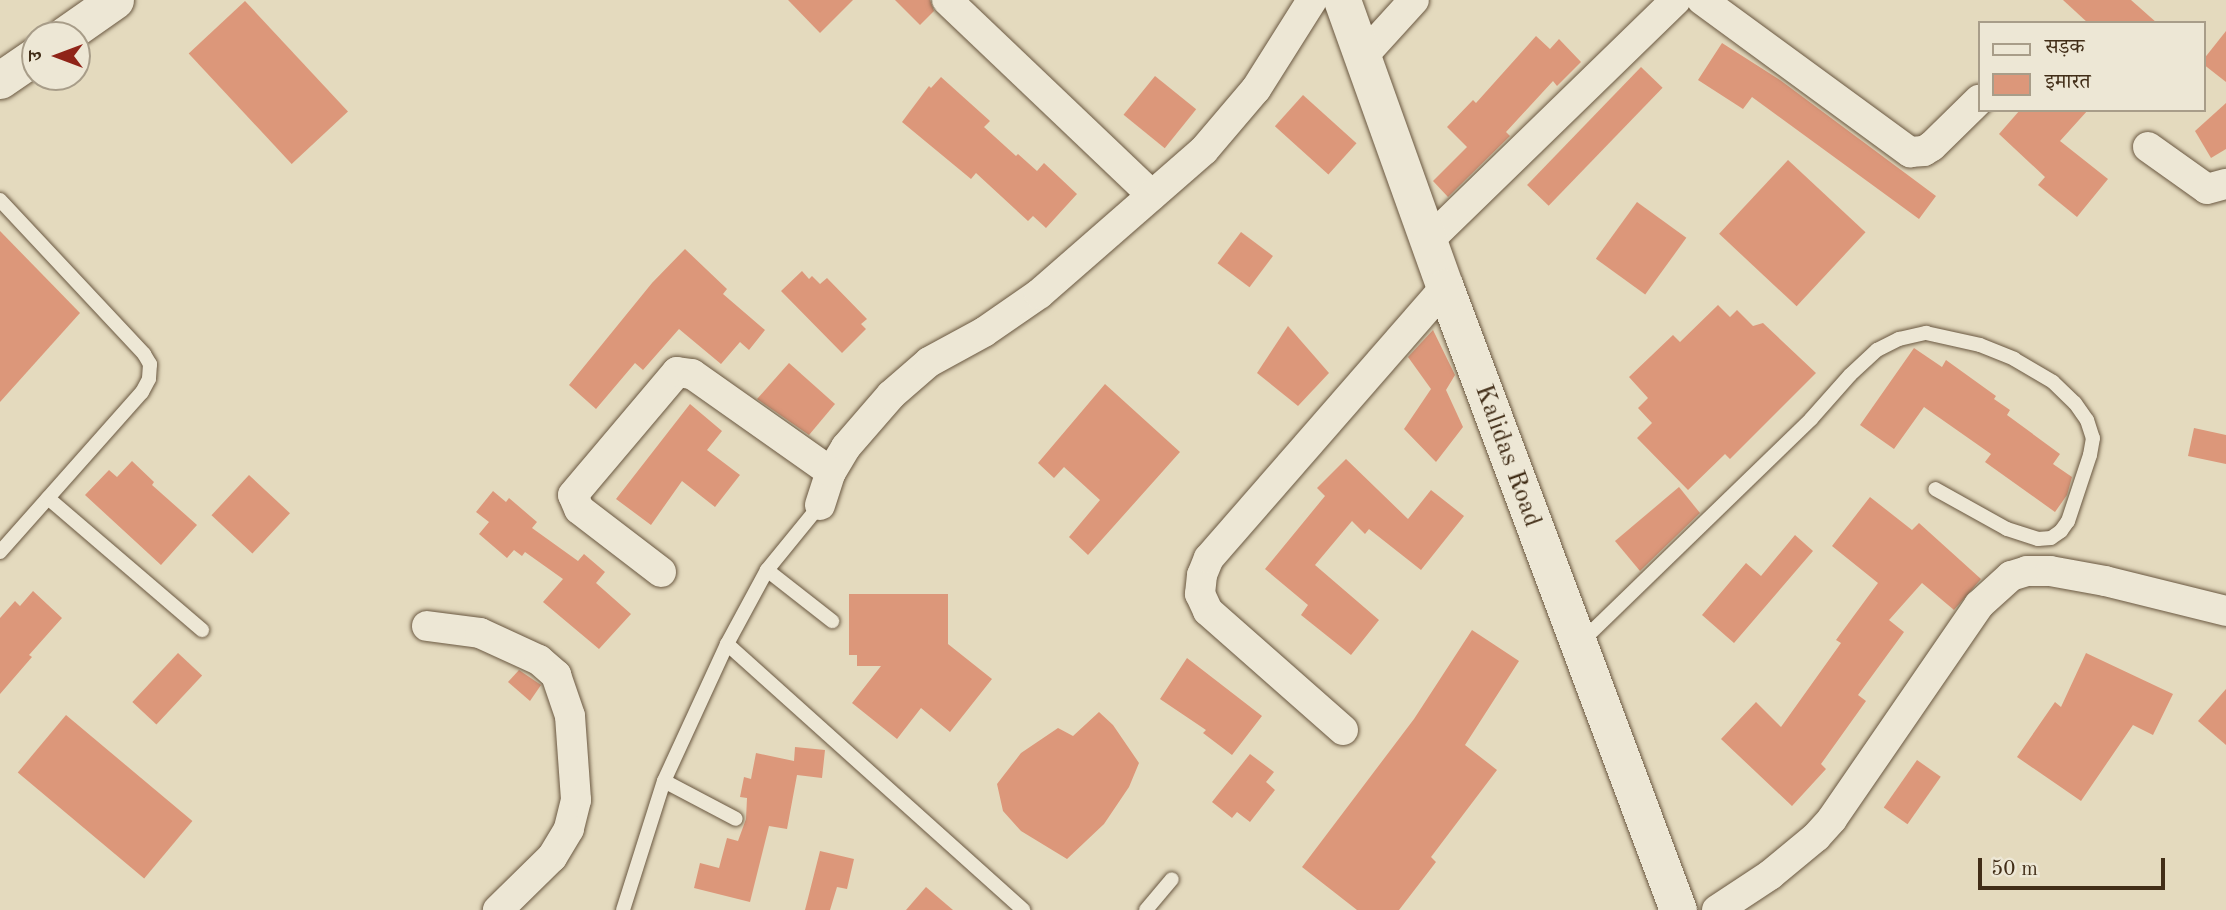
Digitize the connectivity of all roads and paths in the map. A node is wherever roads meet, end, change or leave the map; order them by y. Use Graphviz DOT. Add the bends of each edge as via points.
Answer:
graph roads {
  1 [pos="115,0"];
  2 [pos="947,0"];
  3 [pos="1312,0"];
  4 [pos="1342,0"];
  5 [pos="1414,0"];
  6 [pos="1676,0"];
  7 [pos="1702,0"];
  8 [pos="85,21"];
  9 [pos="1364,55"];
  10 [pos="21,66"];
  11 [pos="0,80"];
  12 [pos="1978,101"];
  13 [pos="2148,147"];
  14 [pos="2226,184"];
  15 [pos="1152,195"];
  16 [pos="0,200"];
  17 [pos="1429,240"];
  18 [pos="1445,287"];
  19 [pos="831,472"];
  20 [pos="1935,489"];
  21 [pos="48,498"];
  22 [pos="820,505"];
  23 [pos="0,552"];
  24 [pos="768,570"];
  25 [pos="661,572"];
  26 [pos="2226,611"];
  27 [pos="832,621"];
  28 [pos="427,626"];
  29 [pos="202,630"];
  30 [pos="727,644"];
  31 [pos="1578,646"];
  32 [pos="1343,730"];
  33 [pos="664,781"];
  34 [pos="736,819"];
  35 [pos="1172,879"];
  36 [pos="1019,909"];
  37 [pos="498,910"];
  38 [pos="622,910"];
  39 [pos="1146,910"];
  40 [pos="1678,910"];
  41 [pos="1717,910"];
  1 -- 8 [label="street"];
  2 -- 15 [label="street"];
  3 -- 15 [label="street" via="1233,120"];
  4 -- 9 [label="street, Kalidas Road"];
  5 -- 9 [label="street"];
  6 -- 17 [label="street"];
  7 -- 12 [label="street" via="1910,152 1932,146"];
  9 -- 17 [label="street, Kalidas Road"];
  10 -- 11 [label="street"];
  13 -- 14 [label="street" via="2207,188"];
  15 -- 19 [label="street" via="1016,312 929,362 868,419"];
  16 -- 21 [label="lane" via="150,364 142,392"];
  17 -- 18 [label="street, Kalidas Road"];
  18 -- 31 [label="street, Kalidas Road"];
  18 -- 32 [label="street" via="1209,558 1202,575 1200,594 1208,611"];
  19 -- 22 [label="street"];
  19 -- 25 [label="street" via="692,374 677,372 573,495 579,509"];
  20 -- 31 [label="lane" via="2007,529 2038,539 2051,538 2067,521 2090,456 2087,420 2053,382 2014,359 1979,345 1926,333 1899,339 1877,350 1850,375 1811,419"];
  21 -- 23 [label="lane"];
  21 -- 29 [label="lane"];
  22 -- 24 [label="lane"];
  24 -- 27 [label="lane"];
  24 -- 30 [label="lane"];
  26 -- 41 [label="street" via="2050,571 2011,576 1979,605 1816,837 1770,876"];
  28 -- 37 [label="street" via="480,634 539,660 556,675 567,704 576,800 569,829 552,857"];
  30 -- 33 [label="lane"];
  30 -- 36 [label="lane"];
  31 -- 40 [label="street, Kalidas Road"];
  33 -- 34 [label="lane"];
  33 -- 38 [label="lane"];
  35 -- 39 [label="lane"];
}
